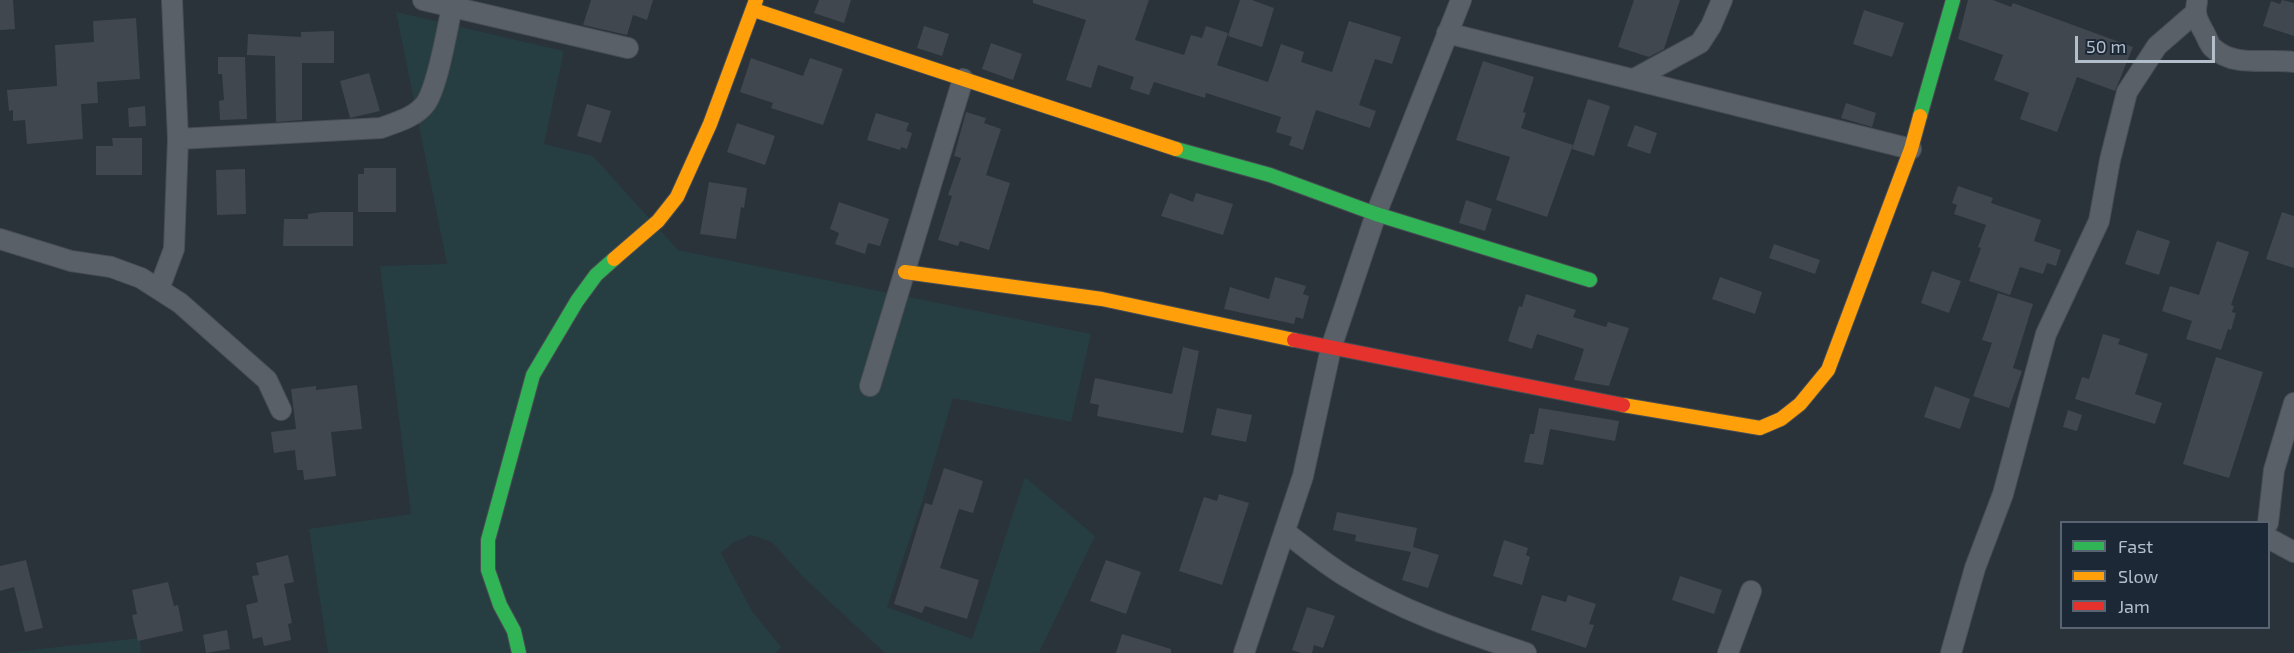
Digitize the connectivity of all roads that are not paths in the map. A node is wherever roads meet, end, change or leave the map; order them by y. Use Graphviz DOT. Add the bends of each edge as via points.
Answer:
graph roads {
  1 [pos="172,0"];
  2 [pos="423,0"];
  3 [pos="1461,0"];
  4 [pos="1722,0"];
  5 [pos="1953,0"];
  6 [pos="755,5"];
  7 [pos="452,7"];
  8 [pos="2196,7"];
  9 [pos="1447,33"];
  10 [pos="628,48"];
  11 [pos="2294,62"];
  12 [pos="1634,79"];
  13 [pos="963,80"];
  14 [pos="178,139"];
  15 [pos="1911,150"];
  16 [pos="1376,214"];
  17 [pos="0,239"];
  18 [pos="905,272"];
  19 [pos="1590,280"];
  20 [pos="159,289"];
  21 [pos="1331,348"];
  22 [pos="870,386"];
  23 [pos="2294,403"];
  24 [pos="281,410"];
  25 [pos="2268,521"];
  26 [pos="1285,532"];
  27 [pos="2270,539"];
  28 [pos="2294,552"];
  29 [pos="1751,591"];
  30 [pos="1498,649"];
  31 [pos="519,653"];
  32 [pos="1244,653"];
  33 [pos="1526,653"];
  34 [pos="1728,653"];
  35 [pos="1951,653"];
  1 -- 14 [label="street"];
  2 -- 7 [label="street"];
  3 -- 9 [label="street"];
  4 -- 12 [label="street" via="1700,43"];
  5 -- 15 [label="street"];
  6 -- 13 [label="street"];
  6 -- 31 [label="street" via="710,124 677,197 658,221 596,274 533,375 488,540 488,570 514,631"];
  7 -- 10 [label="street"];
  7 -- 14 [label="street" via="434,85 426,104 409,118 381,128"];
  8 -- 11 [label="street" via="2212,48 2229,58"];
  8 -- 35 [label="street" via="2157,46 2127,92 2099,221 2046,334 2003,494 1975,568"];
  9 -- 12 [label="street"];
  9 -- 16 [label="street"];
  12 -- 15 [label="street"];
  13 -- 16 [label="street" via="1156,144 1270,175"];
  13 -- 18 [label="street"];
  14 -- 20 [label="street" via="174,249"];
  15 -- 21 [label="street" via="1828,370 1800,404 1781,419 1760,428"];
  16 -- 19 [label="street"];
  16 -- 21 [label="street"];
  17 -- 20 [label="street" via="71,261 111,267"];
  18 -- 21 [label="street" via="1101,299"];
  18 -- 22 [label="street"];
  20 -- 24 [label="street" via="267,380"];
  21 -- 26 [label="street" via="1303,476"];
  23 -- 25 [label="street" via="2274,470"];
  26 -- 30 [label="street" via="1345,576"];
  26 -- 32 [label="street"];
  27 -- 28 [label="street"];
  29 -- 34 [label="street"];
  30 -- 33 [label="street"];
}
